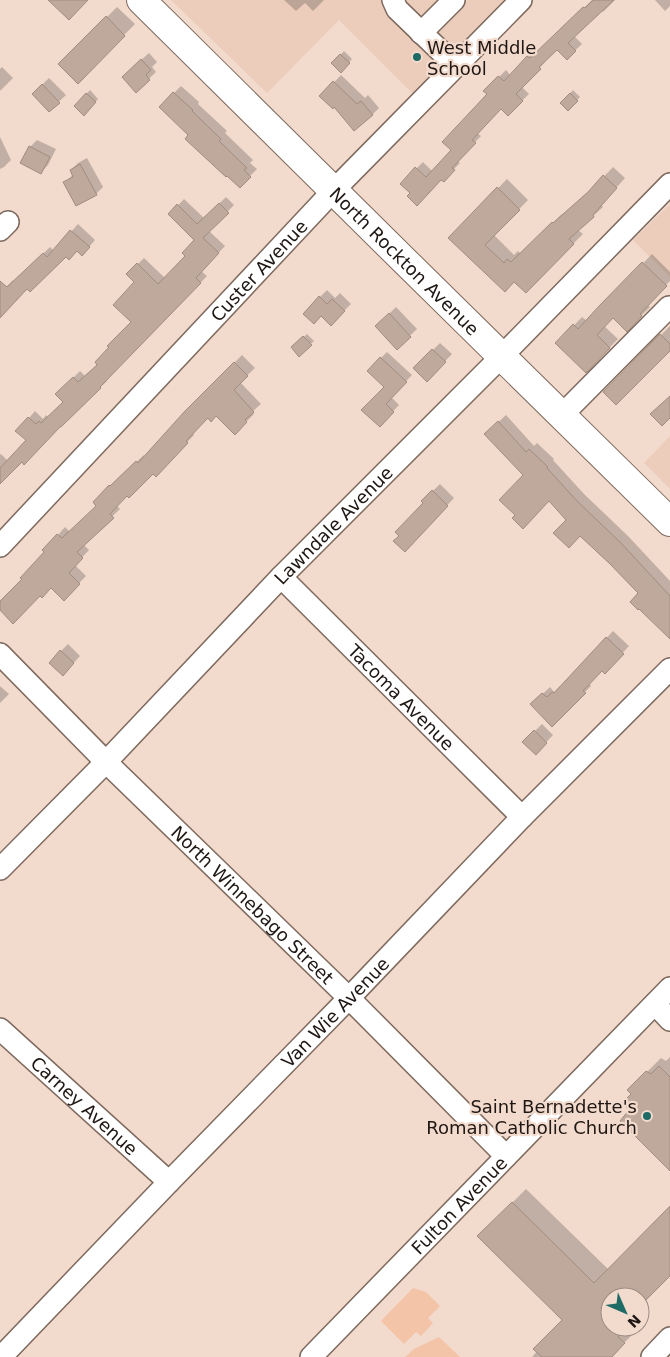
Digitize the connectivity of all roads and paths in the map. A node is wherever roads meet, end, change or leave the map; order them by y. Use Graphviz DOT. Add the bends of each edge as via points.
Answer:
graph roads {
  1 [pos="140,0"];
  2 [pos="393,0"];
  3 [pos="454,0"];
  4 [pos="522,0"];
  5 [pos="421,33"];
  6 [pos="456,66"];
  7 [pos="670,184"];
  8 [pos="334,190"];
  9 [pos="670,308"];
  10 [pos="501,357"];
  11 [pos="562,416"];
  12 [pos="670,522"];
  13 [pos="0,546"];
  14 [pos="281,577"];
  15 [pos="0,654"];
  16 [pos="670,669"];
  17 [pos="106,762"];
  18 [pos="522,817"];
  19 [pos="0,869"];
  20 [pos="670,988"];
  21 [pos="349,998"];
  22 [pos="655,1004"];
  23 [pos="670,1020"];
  24 [pos="0,1029"];
  25 [pos="506,1156"];
  26 [pos="169,1182"];
  27 [pos="670,1338"];
  28 [pos="1,1357"];
  29 [pos="311,1357"];
  30 [pos="652,1357"];
  1 -- 8 [label="main road, North Rockton Avenue"];
  2 -- 5 [label="street" via="397,9"];
  3 -- 5 [label="street"];
  4 -- 6 [label="street, Custer Avenue"];
  5 -- 6 [label="street"];
  6 -- 8 [label="street, Custer Avenue"];
  7 -- 10 [label="street, Lawndale Avenue"];
  8 -- 10 [label="main road, North Rockton Avenue"];
  8 -- 13 [label="street, Custer Avenue"];
  9 -- 11 [label="street"];
  10 -- 11 [label="main road, North Rockton Avenue"];
  10 -- 14 [label="street, Lawndale Avenue"];
  11 -- 12 [label="main road, North Rockton Avenue"];
  14 -- 17 [label="street, Lawndale Avenue"];
  14 -- 18 [label="street, Tacoma Avenue"];
  15 -- 17 [label="street, North Winnebago Street"];
  16 -- 18 [label="street, Van Wie Avenue"];
  17 -- 19 [label="street, Lawndale Avenue"];
  17 -- 21 [label="street, North Winnebago Street"];
  18 -- 21 [label="street, Van Wie Avenue"];
  20 -- 22 [label="street, Fulton Avenue"];
  21 -- 25 [label="street, North Winnebago Street"];
  21 -- 26 [label="street, Van Wie Avenue"];
  22 -- 23 [label="street"];
  22 -- 25 [label="street, Fulton Avenue"];
  24 -- 26 [label="street, Carney Avenue"];
  25 -- 29 [label="street, Fulton Avenue"];
  26 -- 28 [label="street, Van Wie Avenue"];
  27 -- 30 [label="street"];
}
